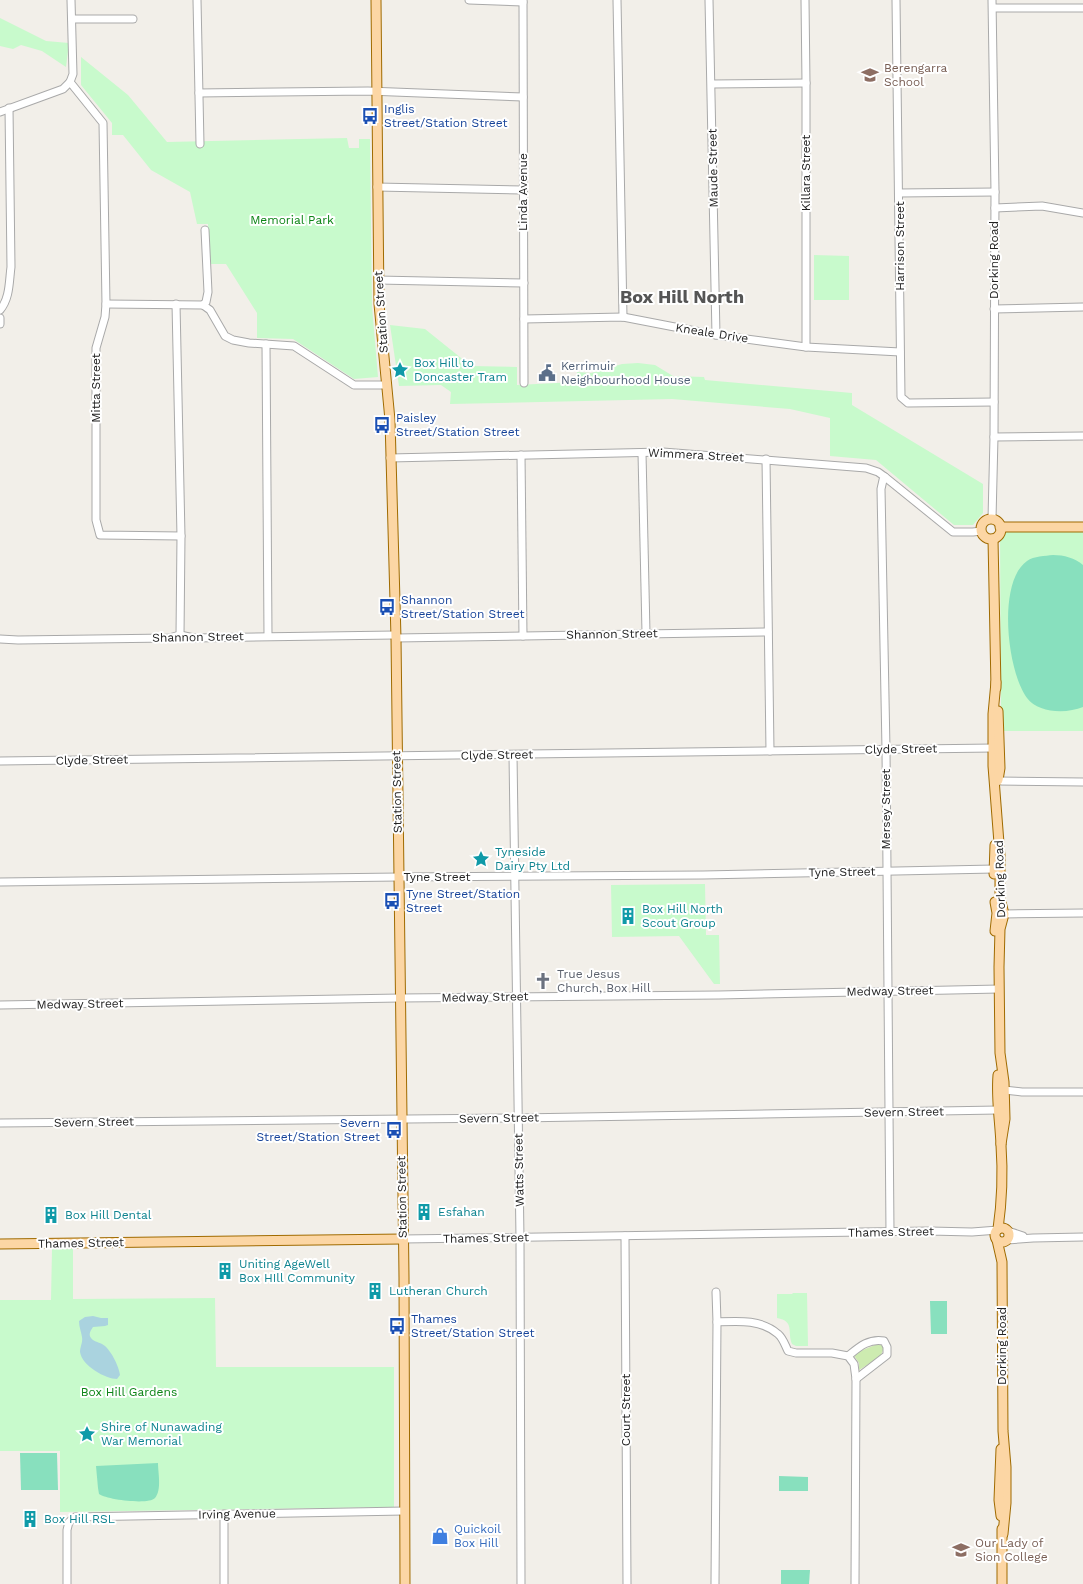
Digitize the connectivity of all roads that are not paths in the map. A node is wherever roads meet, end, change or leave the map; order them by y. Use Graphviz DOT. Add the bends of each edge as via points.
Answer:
graph roads {
  1 [pos="71,0"];
  2 [pos="198,0"];
  3 [pos="376,0"];
  4 [pos="469,0"];
  5 [pos="617,0"];
  6 [pos="709,0"];
  7 [pos="805,0"];
  8 [pos="896,0"];
  9 [pos="523,1"];
  10 [pos="992,4"];
  11 [pos="1083,8"];
  12 [pos="72,19"];
  13 [pos="133,19"];
  14 [pos="70,82"];
  15 [pos="806,83"];
  16 [pos="712,84"];
  17 [pos="377,92"];
  18 [pos="199,93"];
  19 [pos="523,96"];
  20 [pos="9,108"];
  21 [pos="0,112"];
  22 [pos="200,144"];
  23 [pos="377,187"];
  24 [pos="523,190"];
  25 [pos="995,192"];
  26 [pos="899,193"];
  27 [pos="995,208"];
  28 [pos="1083,212"];
  29 [pos="206,230"];
  30 [pos="378,280"];
  31 [pos="524,283"];
  32 [pos="106,304"];
  33 [pos="176,304"];
  34 [pos="203,305"];
  35 [pos="1083,307"];
  36 [pos="994,309"];
  37 [pos="0,310"];
  38 [pos="622,317"];
  39 [pos="0,318"];
  40 [pos="524,319"];
  41 [pos="0,324"];
  42 [pos="716,335"];
  43 [pos="266,344"];
  44 [pos="806,347"];
  45 [pos="900,352"];
  46 [pos="524,383"];
  47 [pos="386,385"];
  48 [pos="994,402"];
  49 [pos="1083,436"];
  50 [pos="994,437"];
  51 [pos="642,452"];
  52 [pos="521,455"];
  53 [pos="390,458"];
  54 [pos="766,460"];
  55 [pos="885,478"];
  56 [pos="992,519"];
  57 [pos="1000,526"];
  58 [pos="1083,526"];
  59 [pos="981,531"];
  60 [pos="181,536"];
  61 [pos="993,539"];
  62 [pos="768,632"];
  63 [pos="646,633"];
  64 [pos="180,635"];
  65 [pos="268,636"];
  66 [pos="396,636"];
  67 [pos="523,636"];
  68 [pos="0,639"];
  69 [pos="996,716"];
  70 [pos="993,748"];
  71 [pos="886,749"];
  72 [pos="770,750"];
  73 [pos="513,755"];
  74 [pos="396,757"];
  75 [pos="0,761"];
  76 [pos="997,781"];
  77 [pos="1083,782"];
  78 [pos="997,822"];
  79 [pos="994,869"];
  80 [pos="886,871"];
  81 [pos="515,876"];
  82 [pos="399,877"];
  83 [pos="0,882"];
  84 [pos="1004,914"];
  85 [pos="1083,914"];
  86 [pos="999,967"];
  87 [pos="999,989"];
  88 [pos="888,991"];
  89 [pos="516,997"];
  90 [pos="400,998"];
  91 [pos="0,1005"];
  92 [pos="1000,1053"];
  93 [pos="1004,1092"];
  94 [pos="1083,1092"];
  95 [pos="998,1110"];
  96 [pos="888,1112"];
  97 [pos="518,1118"];
  98 [pos="401,1119"];
  99 [pos="0,1123"];
  100 [pos="1001,1144"];
  101 [pos="890,1232"];
  102 [pos="1002,1235"];
  103 [pos="625,1236"];
  104 [pos="1083,1237"];
  105 [pos="520,1238"];
  106 [pos="403,1239"];
  107 [pos="0,1244"];
  108 [pos="716,1292"];
  109 [pos="717,1322"];
  110 [pos="848,1356"];
  111 [pos="856,1379"];
  112 [pos="404,1511"];
  113 [pos="224,1514"];
  114 [pos="67,1584"];
  115 [pos="224,1584"];
  116 [pos="405,1584"];
  117 [pos="521,1584"];
  118 [pos="627,1584"];
  119 [pos="715,1584"];
  120 [pos="855,1584"];
  121 [pos="1002,1584"];
  1 -- 12 [label="street"];
  2 -- 18 [label="street"];
  3 -- 17 [label="main road, Station Street"];
  4 -- 9 [label="street"];
  5 -- 38 [label="street"];
  6 -- 16 [label="street, Maude Street"];
  7 -- 15 [label="street, Killara Street"];
  8 -- 26 [label="street, Harrison Street"];
  9 -- 19 [label="street, Linda Avenue"];
  10 -- 11 [label="street"];
  10 -- 25 [label="street, Dorking Road"];
  12 -- 13 [label="street"];
  12 -- 14 [label="street" via="73,74"];
  14 -- 20 [label="street" via="63,89"];
  14 -- 32 [label="street, Mitta Street" via="103,123"];
  15 -- 16 [label="street"];
  15 -- 44 [label="street, Killara Street"];
  16 -- 42 [label="street, Maude Street"];
  17 -- 18 [label="street"];
  17 -- 19 [label="street"];
  17 -- 23 [label="main road, Station Street"];
  18 -- 22 [label="street"];
  19 -- 24 [label="street, Linda Avenue"];
  20 -- 21 [label="street"];
  20 -- 37 [label="street" via="11,267 9,291"];
  23 -- 24 [label="street"];
  23 -- 30 [label="main road, Station Street"];
  24 -- 31 [label="street, Linda Avenue"];
  25 -- 26 [label="street"];
  25 -- 27 [label="street, Dorking Road"];
  26 -- 45 [label="street, Harrison Street"];
  27 -- 28 [label="street" via="1042,206"];
  27 -- 36 [label="street, Dorking Road"];
  29 -- 34 [label="street" via="208,292"];
  30 -- 31 [label="street"];
  30 -- 47 [label="main road, Station Street"];
  31 -- 40 [label="street, Linda Avenue"];
  32 -- 33 [label="street"];
  32 -- 60 [label="street, Mitta Street" via="96,348 96,520 100,536"];
  33 -- 34 [label="street"];
  33 -- 60 [label="street"];
  34 -- 43 [label="street" via="210,310 225,336"];
  35 -- 36 [label="street"];
  36 -- 48 [label="street, Dorking Road"];
  38 -- 40 [label="street, Kneale Drive"];
  38 -- 42 [label="street, Kneale Drive"];
  39 -- 41 [label="street"];
  40 -- 46 [label="street, Linda Avenue"];
  42 -- 44 [label="street, Kneale Drive"];
  43 -- 47 [label="street" via="294,346 354,385"];
  43 -- 65 [label="street"];
  44 -- 45 [label="street, Kneale Drive"];
  45 -- 48 [label="street, Harrison Street" via="902,397 908,403"];
  47 -- 53 [label="main road, Station Street"];
  48 -- 50 [label="street, Dorking Road"];
  49 -- 50 [label="street"];
  50 -- 56 [label="street, Dorking Road"];
  51 -- 52 [label="street, Wimmera Street"];
  51 -- 54 [label="street, Wimmera Street"];
  51 -- 63 [label="street"];
  52 -- 53 [label="street, Wimmera Street"];
  52 -- 67 [label="street"];
  53 -- 66 [label="main road, Station Street"];
  54 -- 55 [label="street, Wimmera Street" via="866,468"];
  54 -- 62 [label="street"];
  55 -- 59 [label="street, Wimmera Street" via="953,532"];
  55 -- 71 [label="street, Mersey Street" via="881,489"];
  56 -- 57 [label="main road"];
  56 -- 59 [label="main road" via="982,523"];
  57 -- 58 [label="main road"];
  57 -- 61 [label="main road" via="999,535"];
  59 -- 61 [label="main road"];
  60 -- 64 [label="street"];
  61 -- 69 [label="main road, Dorking Road"];
  62 -- 63 [label="street, Shannon Street"];
  62 -- 72 [label="street"];
  63 -- 67 [label="street, Shannon Street"];
  64 -- 65 [label="street, Shannon Street" via="194,638"];
  64 -- 68 [label="street, Shannon Street" via="169,638"];
  65 -- 66 [label="street, Shannon Street"];
  66 -- 67 [label="street, Shannon Street"];
  66 -- 74 [label="main road, Station Street"];
  69 -- 70 [label="main road, Dorking Road"];
  69 -- 76 [label="main road, Dorking Road" via="1000,768"];
  70 -- 71 [label="street, Clyde Street"];
  70 -- 76 [label="main road, Dorking Road"];
  71 -- 72 [label="street, Clyde Street"];
  71 -- 80 [label="street, Mersey Street"];
  72 -- 73 [label="street, Clyde Street"];
  73 -- 74 [label="street, Clyde Street"];
  73 -- 81 [label="street, Watts Street"];
  74 -- 75 [label="street, Clyde Street"];
  74 -- 82 [label="main road, Station Street"];
  76 -- 77 [label="street"];
  76 -- 78 [label="main road, Dorking Road"];
  78 -- 79 [label="main road, Dorking Road"];
  78 -- 84 [label="main road, Dorking Road" via="1000,898"];
  79 -- 80 [label="street, Tyne Street"];
  79 -- 86 [label="main road, Dorking Road"];
  80 -- 81 [label="street, Tyne Street"];
  80 -- 88 [label="street, Mersey Street"];
  81 -- 82 [label="street, Tyne Street"];
  81 -- 89 [label="street, Watts Street"];
  82 -- 83 [label="street, Tyne Street"];
  82 -- 90 [label="main road, Station Street"];
  84 -- 85 [label="street"];
  84 -- 86 [label="main road, Dorking Road" via="1000,929"];
  86 -- 87 [label="main road, Dorking Road"];
  87 -- 88 [label="street, Medway Street"];
  87 -- 92 [label="main road, Dorking Road"];
  88 -- 89 [label="street, Medway Street"];
  88 -- 96 [label="street, Mersey Street"];
  89 -- 90 [label="street, Medway Street"];
  89 -- 97 [label="street, Watts Street"];
  90 -- 91 [label="street, Medway Street"];
  90 -- 98 [label="main road, Station Street"];
  92 -- 93 [label="main road, Dorking Road"];
  92 -- 95 [label="main road, Dorking Road"];
  93 -- 94 [label="street"];
  93 -- 100 [label="main road, Dorking Road"];
  95 -- 96 [label="street, Severn Street"];
  95 -- 100 [label="main road, Dorking Road"];
  96 -- 97 [label="street, Severn Street"];
  96 -- 101 [label="street, Mersey Street"];
  97 -- 98 [label="street, Severn Street"];
  97 -- 105 [label="street, Watts Street"];
  98 -- 99 [label="street, Severn Street"];
  98 -- 106 [label="main road, Station Street"];
  100 -- 102 [label="main road, Dorking Road"];
  101 -- 102 [label="street, Thames Street"];
  101 -- 103 [label="street, Thames Street"];
  102 -- 104 [label="street, Thames Street"];
  102 -- 121 [label="main road, Dorking Road" via="1002,1476 1006,1503"];
  103 -- 105 [label="street, Thames Street"];
  103 -- 118 [label="street, Court Street"];
  105 -- 106 [label="street, Thames Street"];
  105 -- 117 [label="street, Watts Street"];
  106 -- 107 [label="main road, Thames Street"];
  106 -- 112 [label="main road, Station Street"];
  108 -- 109 [label="street"];
  109 -- 110 [label="street" via="750,1321 766,1326 778,1334 788,1351 796,1354"];
  109 -- 119 [label="street"];
  110 -- 111 [label="street" via="854,1364"];
  110 -- 111 [label="street" via="875,1339 884,1341 887,1347 887,1355"];
  111 -- 120 [label="street"];
  112 -- 113 [label="street, Irving Avenue"];
  112 -- 116 [label="main road, Station Street"];
  113 -- 114 [label="street, Irving Avenue" via="75,1517 67,1530"];
  113 -- 115 [label="street"];
}
